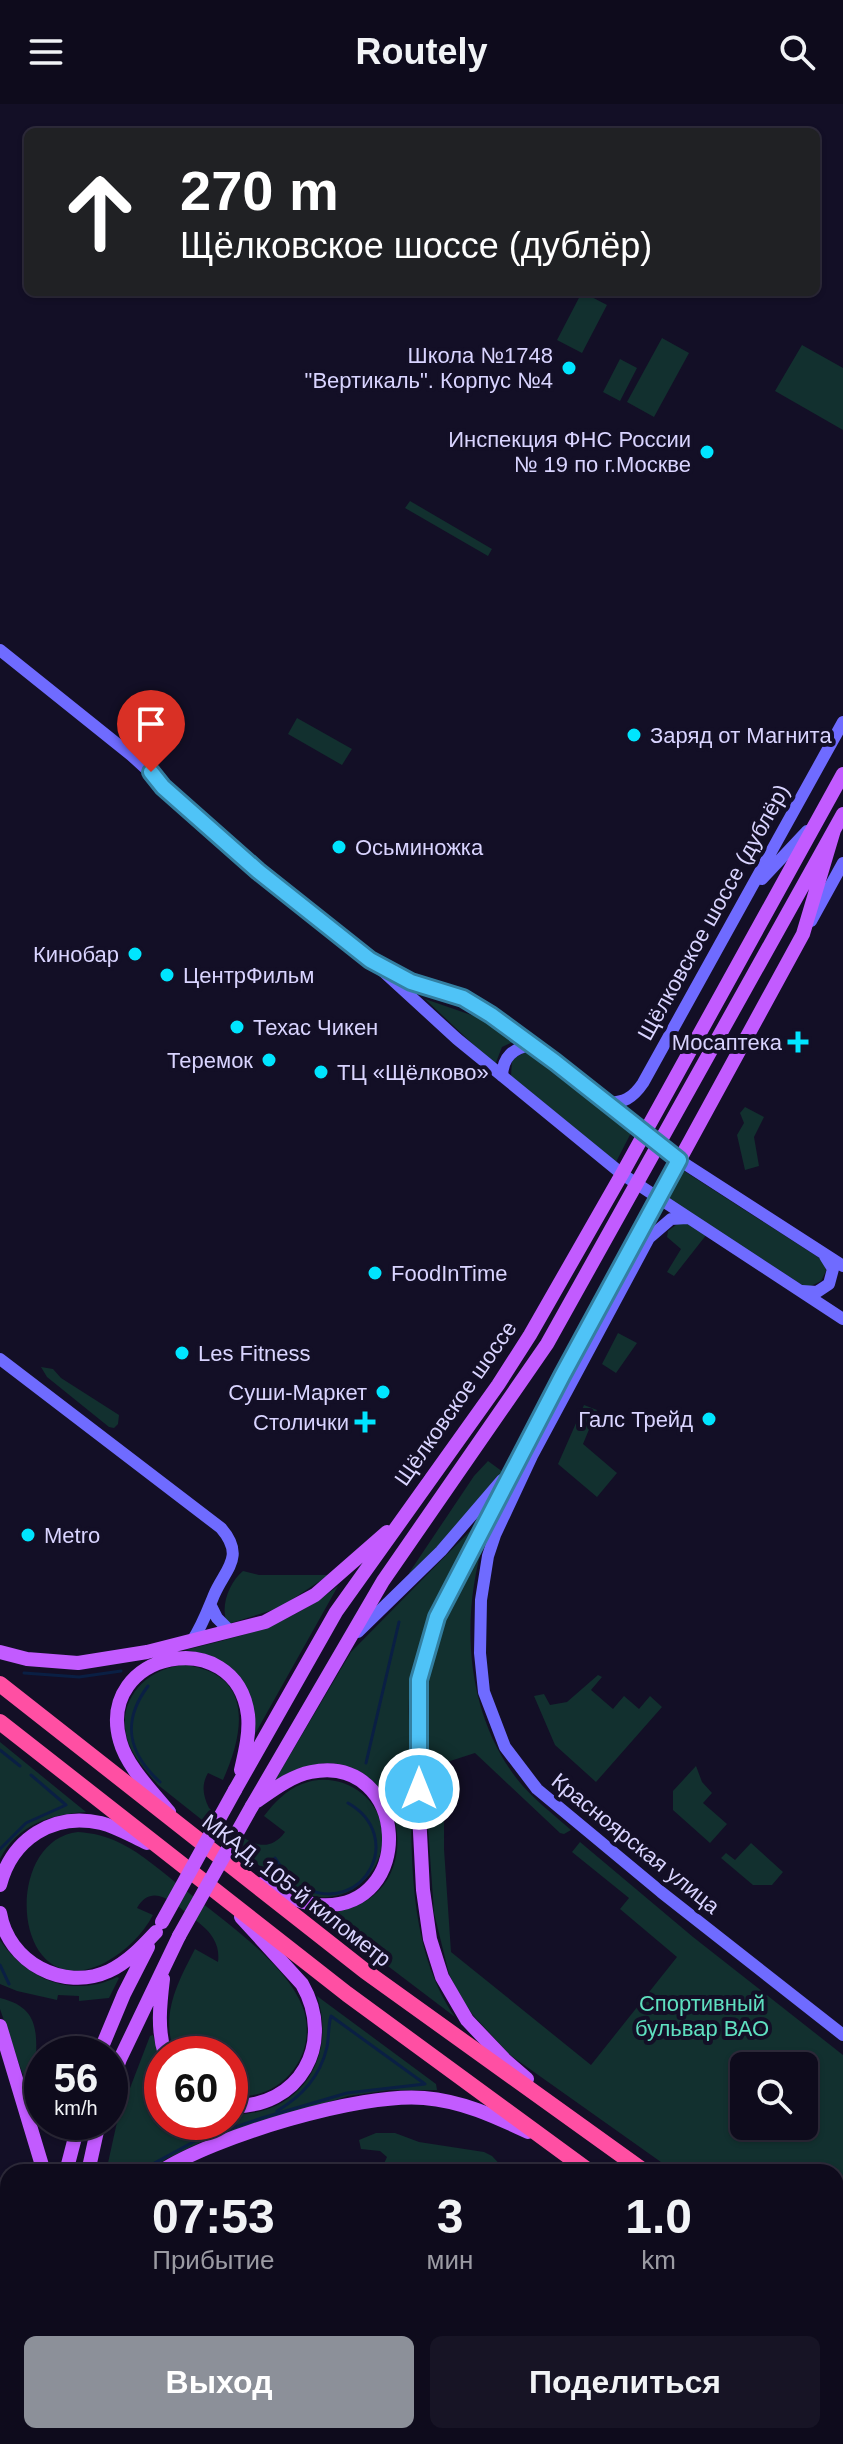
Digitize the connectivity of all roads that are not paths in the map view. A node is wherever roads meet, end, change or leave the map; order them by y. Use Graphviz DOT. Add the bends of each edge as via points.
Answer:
graph roads {
  1 [pos="0,650"];
  2 [pos="843,722"];
  3 [pos="843,774"];
  4 [pos="843,814"];
  5 [pos="817,820"];
  6 [pos="834,830"];
  7 [pos="843,863"];
  8 [pos="744,901"];
  9 [pos="803,934"];
  10 [pos="373,962"];
  11 [pos="532,1044"];
  12 [pos="502,1076"];
  13 [pos="605,1102"];
  14 [pos="645,1133"];
  15 [pos="660,1146"];
  16 [pos="679,1160"];
  17 [pos="622,1174"];
  18 [pos="638,1186"];
  19 [pos="658,1199"];
  20 [pos="687,1218"];
  21 [pos="822,1253"];
  22 [pos="843,1266"];
  23 [pos="799,1290"];
  24 [pos="843,1319"];
  25 [pos="0,1359"];
  26 [pos="521,1454"];
  27 [pos="399,1523"];
  28 [pos="211,1606"];
  29 [pos="230,1631"];
  30 [pos="192,1641"];
  31 [pos="344,1646"];
  32 [pos="0,1652"];
  33 [pos="0,1684"];
  34 [pos="0,1722"];
  35 [pos="236,1788"];
  36 [pos="253,1805"];
  37 [pos="181,1828"];
  38 [pos="162,1851"];
  39 [pos="242,1876"];
  40 [pos="0,1885"];
  41 [pos="224,1899"];
  42 [pos="0,1913"];
  43 [pos="159,1927"];
  44 [pos="164,1969"];
  45 [pos="0,2026"];
  46 [pos="843,2035"];
  47 [pos="106,2036"];
  48 [pos="161,2036"];
  49 [pos="128,2043"];
  50 [pos="248,2105"];
  51 [pos="576,2121"];
  52 [pos="74,2140"];
  53 [pos="95,2140"];
  54 [pos="555,2146"];
  55 [pos="42,2164"];
  56 [pos="68,2164"];
  57 [pos="90,2164"];
  58 [pos="176,2164"];
  59 [pos="579,2164"];
  60 [pos="634,2164"];
  1 -- 10 [label="main road"];
  2 -- 8 [label="main road, Щёлковское шоссе (дублёр)"];
  3 -- 5 [label="main road, Щёлковское шоссе"];
  4 -- 6 [label="main road, Щёлковское шоссе"];
  5 -- 8 [label="main road"];
  5 -- 14 [label="main road, Щёлковское шоссе"];
  6 -- 9 [label="main road"];
  6 -- 15 [label="main road, Щёлковское шоссе"];
  7 -- 9 [label="main road"];
  8 -- 13 [label="main road, Щёлковское шоссе (дублёр)" via="637,1092 624,1101"];
  9 -- 16 [label="main road"];
  10 -- 11 [label="main road" via="411,982 463,998"];
  10 -- 12 [label="main road"];
  11 -- 12 [label="main road" via="509,1054"];
  11 -- 13 [label="main road"];
  12 -- 17 [label="main road"];
  13 -- 14 [label="main road"];
  14 -- 15 [label="main road"];
  14 -- 17 [label="main road, Щёлковское шоссе"];
  15 -- 16 [label="main road"];
  15 -- 18 [label="main road, Щёлковское шоссе"];
  16 -- 19 [label="main road"];
  16 -- 21 [label="main road"];
  17 -- 18 [label="main road"];
  17 -- 27 [label="main road, Щёлковское шоссе" via="522,1348"];
  18 -- 19 [label="main road"];
  18 -- 31 [label="main road, Щёлковское шоссе" via="531,1371 424,1520"];
  19 -- 20 [label="main road"];
  19 -- 26 [label="main road"];
  20 -- 23 [label="main road"];
  20 -- 46 [label="main road, Красноярская улица" via="671,1219 649,1238 503,1516 485,1568 481,1600 484,1692 515,1763 537,1789"];
  21 -- 22 [label="main road"];
  21 -- 23 [label="main road" via="833,1269 829,1284 817,1292"];
  23 -- 24 [label="main road"];
  25 -- 28 [label="main road" via="228,1535 232,1563"];
  26 -- 31 [label="main road" via="475,1514"];
  26 -- 51 [label="main road" via="437,1617 419,1680 423,1890 430,1939 453,2000 505,2060"];
  27 -- 29 [label="main road" via="306,1601 265,1622"];
  27 -- 35 [label="main road, Щёлковское шоссе" via="336,1612"];
  28 -- 29 [label="main road"];
  28 -- 30 [label="main road"];
  29 -- 30 [label="main road"];
  30 -- 32 [label="main road" via="78,1663"];
  31 -- 36 [label="main road, Щёлковское шоссе"];
  33 -- 37 [label="highway, МКАД, 105-й километр"];
  34 -- 38 [label="highway"];
  35 -- 37 [label="main road" via="248,1719 233,1680 198,1659 170,1658 144,1669 120,1703 121,1744"];
  35 -- 43 [label="main road, Щёлковское шоссе, bridge"];
  36 -- 39 [label="main road" via="300,1776 343,1774 363,1783 378,1799 390,1829 390,1850 376,1880 340,1903 308,1903"];
  36 -- 44 [label="main road, Щёлковское шоссе, bridge"];
  37 -- 39 [label="highway, МКАД, 105-й километр"];
  38 -- 40 [label="main road" via="101,1823 64,1822 21,1844"];
  38 -- 41 [label="highway"];
  39 -- 51 [label="highway, МКАД, 105-й километр"];
  41 -- 50 [label="main road" via="302,1984 316,2026 311,2056 296,2082 271,2100"];
  41 -- 54 [label="highway"];
  42 -- 43 [label="main road" via="7,1936 28,1961 74,1978 120,1965"];
  43 -- 47 [label="main road, Щёлковское шоссе"];
  44 -- 48 [label="main road"];
  44 -- 49 [label="main road, Щёлковское шоссе"];
  45 -- 55 [label="main road"];
  51 -- 60 [label="highway, МКАД, 105-й километр"];
  52 -- 56 [label="main road"];
  53 -- 57 [label="main road"];
  54 -- 58 [label="main road" via="459,2103 390,2098 265,2128"];
  54 -- 59 [label="highway"];
}
